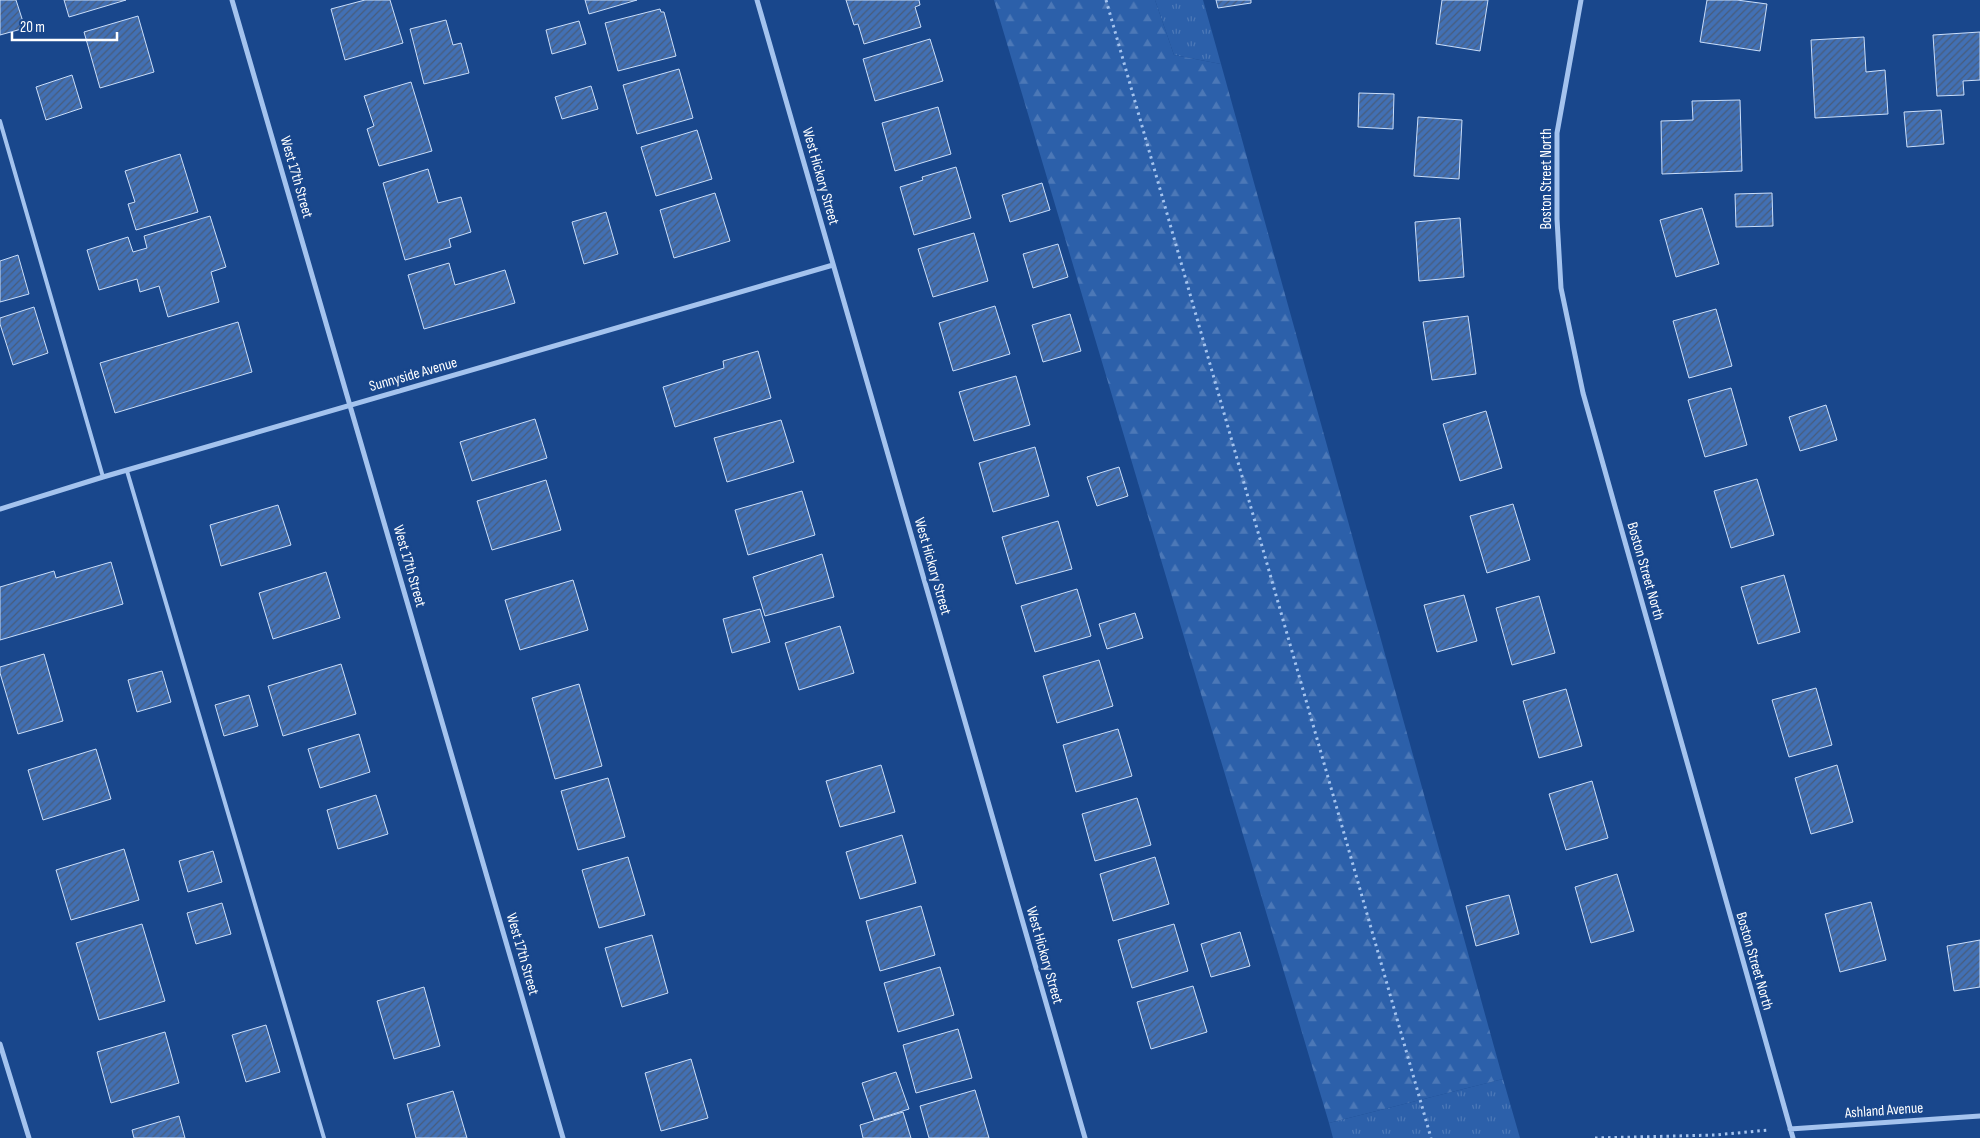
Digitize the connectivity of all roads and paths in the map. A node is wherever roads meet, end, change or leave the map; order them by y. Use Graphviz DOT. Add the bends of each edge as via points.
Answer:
graph roads {
  1 [pos="232,0"];
  2 [pos="757,0"];
  3 [pos="1106,0"];
  4 [pos="1581,0"];
  5 [pos="0,121"];
  6 [pos="833,265"];
  7 [pos="350,406"];
  8 [pos="127,471"];
  9 [pos="103,477"];
  10 [pos="0,509"];
  11 [pos="0,1044"];
  12 [pos="1980,1116"];
  13 [pos="1790,1129"];
  14 [pos="29,1138"];
  15 [pos="324,1138"];
  16 [pos="563,1138"];
  17 [pos="1085,1138"];
  18 [pos="1431,1138"];
  19 [pos="1595,1138"];
  20 [pos="1793,1138"];
  1 -- 7 [label="street, West 17th Street"];
  2 -- 6 [label="street, West Hickory Street"];
  3 -- 18 [label="path"];
  4 -- 13 [label="street, Boston Street North" via="1556,133 1561,288 1583,393"];
  5 -- 9 [label="lane"];
  6 -- 7 [label="street, Sunnyside Avenue"];
  6 -- 17 [label="street, West Hickory Street"];
  7 -- 8 [label="street, Sunnyside Avenue"];
  7 -- 16 [label="street, West 17th Street"];
  8 -- 9 [label="street, Sunnyside Avenue"];
  8 -- 15 [label="lane"];
  9 -- 10 [label="street, Sunnyside Avenue"];
  11 -- 14 [label="street"];
  12 -- 13 [label="street, Ashland Avenue"];
  13 -- 19 [label="path" via="1715,1135"];
  13 -- 20 [label="street, Boston Street North"];
}
